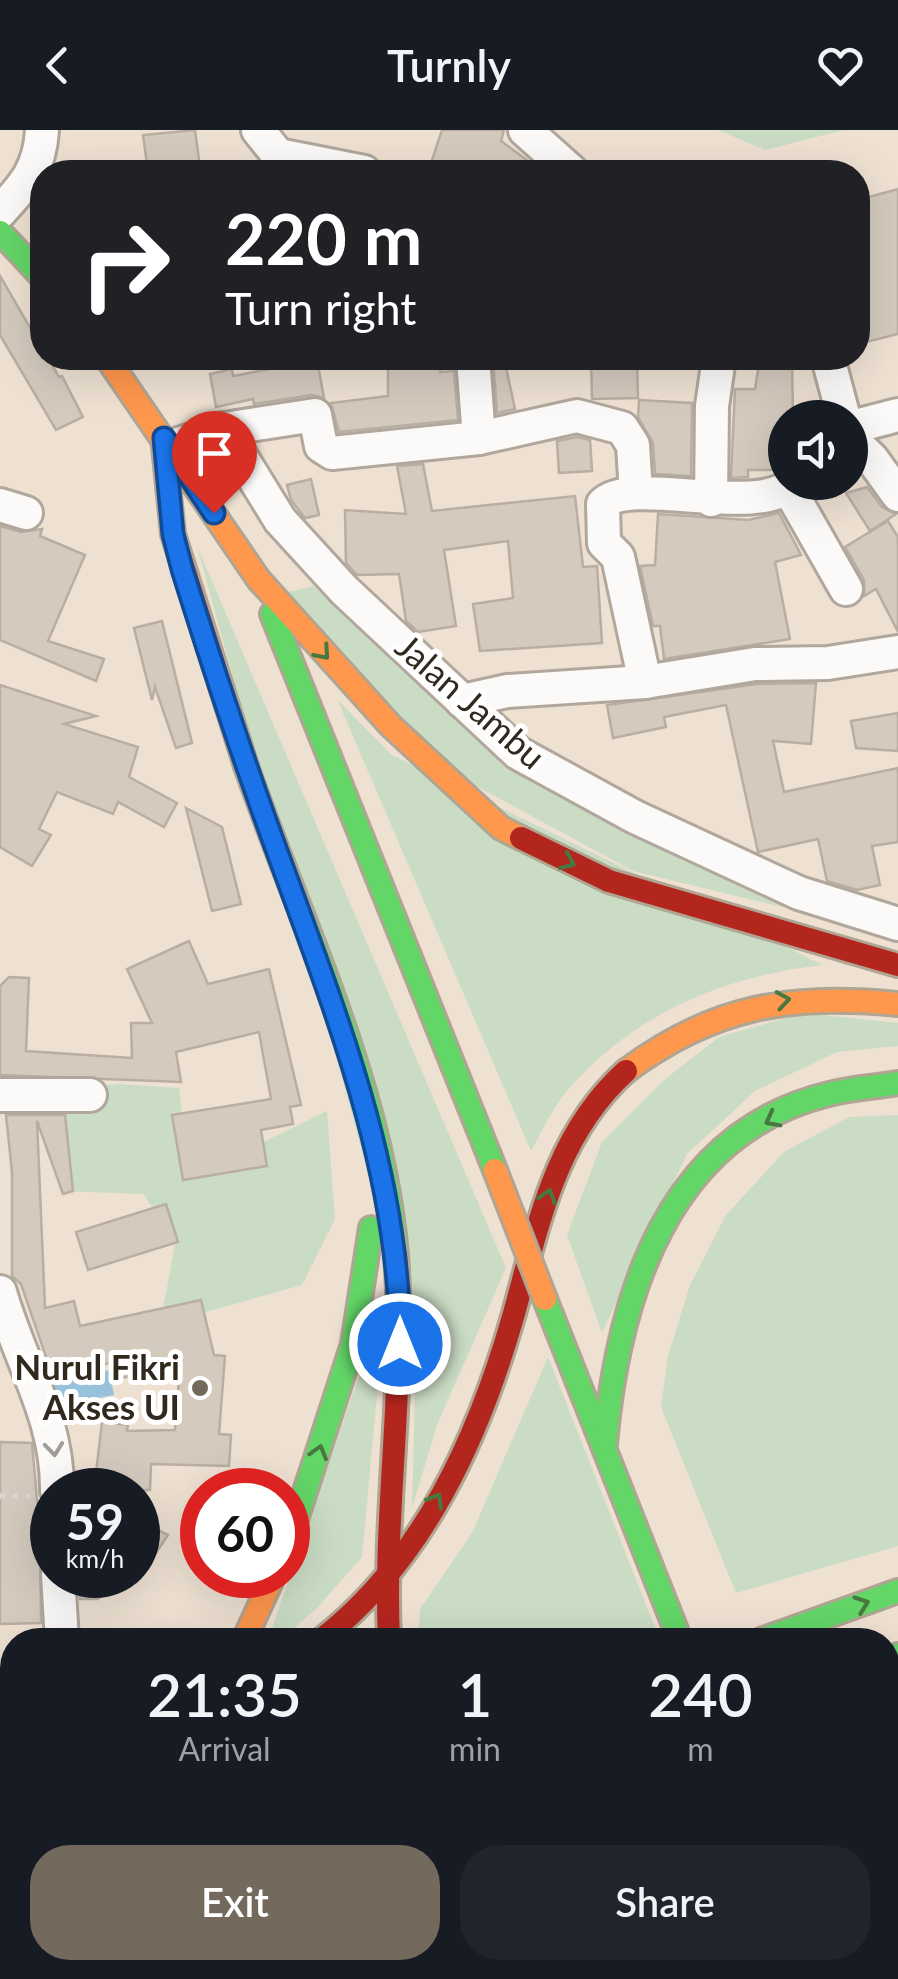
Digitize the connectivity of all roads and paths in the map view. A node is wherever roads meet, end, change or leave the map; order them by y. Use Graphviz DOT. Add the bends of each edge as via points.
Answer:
graph roads {
  1 [pos="42,130"];
  2 [pos="258,130"];
  3 [pos="526,130"];
  4 [pos="39,160"];
  5 [pos="303,160"];
  6 [pos="559,160"];
  7 [pos="30,180"];
  8 [pos="0,212"];
  9 [pos="0,232"];
  10 [pos="30,264"];
  11 [pos="116,370"];
  12 [pos="474,370"];
  13 [pos="717,370"];
  14 [pos="831,370"];
  15 [pos="839,400"];
  16 [pos="898,416"];
  17 [pos="868,423"];
  18 [pos="224,429"];
  19 [pos="479,438"];
  20 [pos="167,442"];
  21 [pos="868,454"];
  22 [pos="636,493"];
  23 [pos="898,495"];
  24 [pos="768,496"];
  25 [pos="711,500"];
  26 [pos="799,500"];
  27 [pos="259,580"];
  28 [pos="846,588"];
  29 [pos="898,652"];
  30 [pos="645,682"];
  31 [pos="462,701"];
  32 [pos="898,924"];
  33 [pos="898,965"];
  34 [pos="332,1001"];
  35 [pos="898,1004"];
  36 [pos="898,1083"];
  37 [pos="0,1095"];
  38 [pos="90,1095"];
  39 [pos="0,1292"];
  40 [pos="605,1444"];
  41 [pos="55,1468"];
  42 [pos="310,1475"];
  43 [pos="386,1584"];
  44 [pos="898,1591"];
  45 [pos="59,1598"];
  46 [pos="263,1598"];
  47 [pos="61,1628"];
  48 [pos="250,1628"];
  49 [pos="337,1628"];
  50 [pos="388,1628"];
  51 [pos="676,1628"];
  52 [pos="794,1628"];
  1 -- 4 [label="street"];
  2 -- 5 [label="street" via="278,155"];
  3 -- 6 [label="street"];
  7 -- 8 [label="street"];
  9 -- 10 [label="main road"];
  11 -- 20 [label="main road"];
  12 -- 19 [label="street"];
  13 -- 25 [label="street"];
  14 -- 15 [label="street"];
  16 -- 17 [label="street"];
  18 -- 19 [label="street" via="315,416 321,446 332,453"];
  18 -- 20 [label="street"];
  18 -- 31 [label="street, Jalan Jambu" via="280,520"];
  19 -- 22 [label="street" via="570,416 617,425 633,445"];
  20 -- 27 [label="main road"];
  20 -- 34 [label="main road" via="182,569"];
  21 -- 23 [label="street"];
  22 -- 25 [label="street"];
  22 -- 30 [label="street" via="603,504 604,543 618,557"];
  24 -- 25 [label="street"];
  26 -- 28 [label="street"];
  27 -- 33 [label="main road, one-way" via="378,712 502,828 610,881"];
  27 -- 40 [label="main road, bridge"];
  29 -- 30 [label="street" via="828,663 754,664"];
  30 -- 31 [label="street" via="508,691"];
  31 -- 32 [label="street, Jalan Jambu" via="518,753 635,818 799,893"];
  42 -- 34 [label="main road, one-way" via="366,1290 372,1242 364,1161"];
  34 -- 43 [label="main road" via="376,1147 400,1296"];
  43 -- 35 [label="main road, one-way" via="455,1470 482,1410 564,1154 612,1085 677,1034 751,1006 833,996"];
  36 -- 40 [label="main road, one-way" via="832,1094 775,1117 730,1146 684,1190 641,1257 623,1308 608,1382"];
  37 -- 38 [label="street"];
  39 -- 41 [label="street, one-way" via="52,1429"];
  40 -- 51 [label="main road"];
  43 -- 49 [label="main road"];
  43 -- 50 [label="main road"];
  52 -- 44 [label="main road, one-way"];
  45 -- 47 [label="street"];
  46 -- 48 [label="main road"];
}
